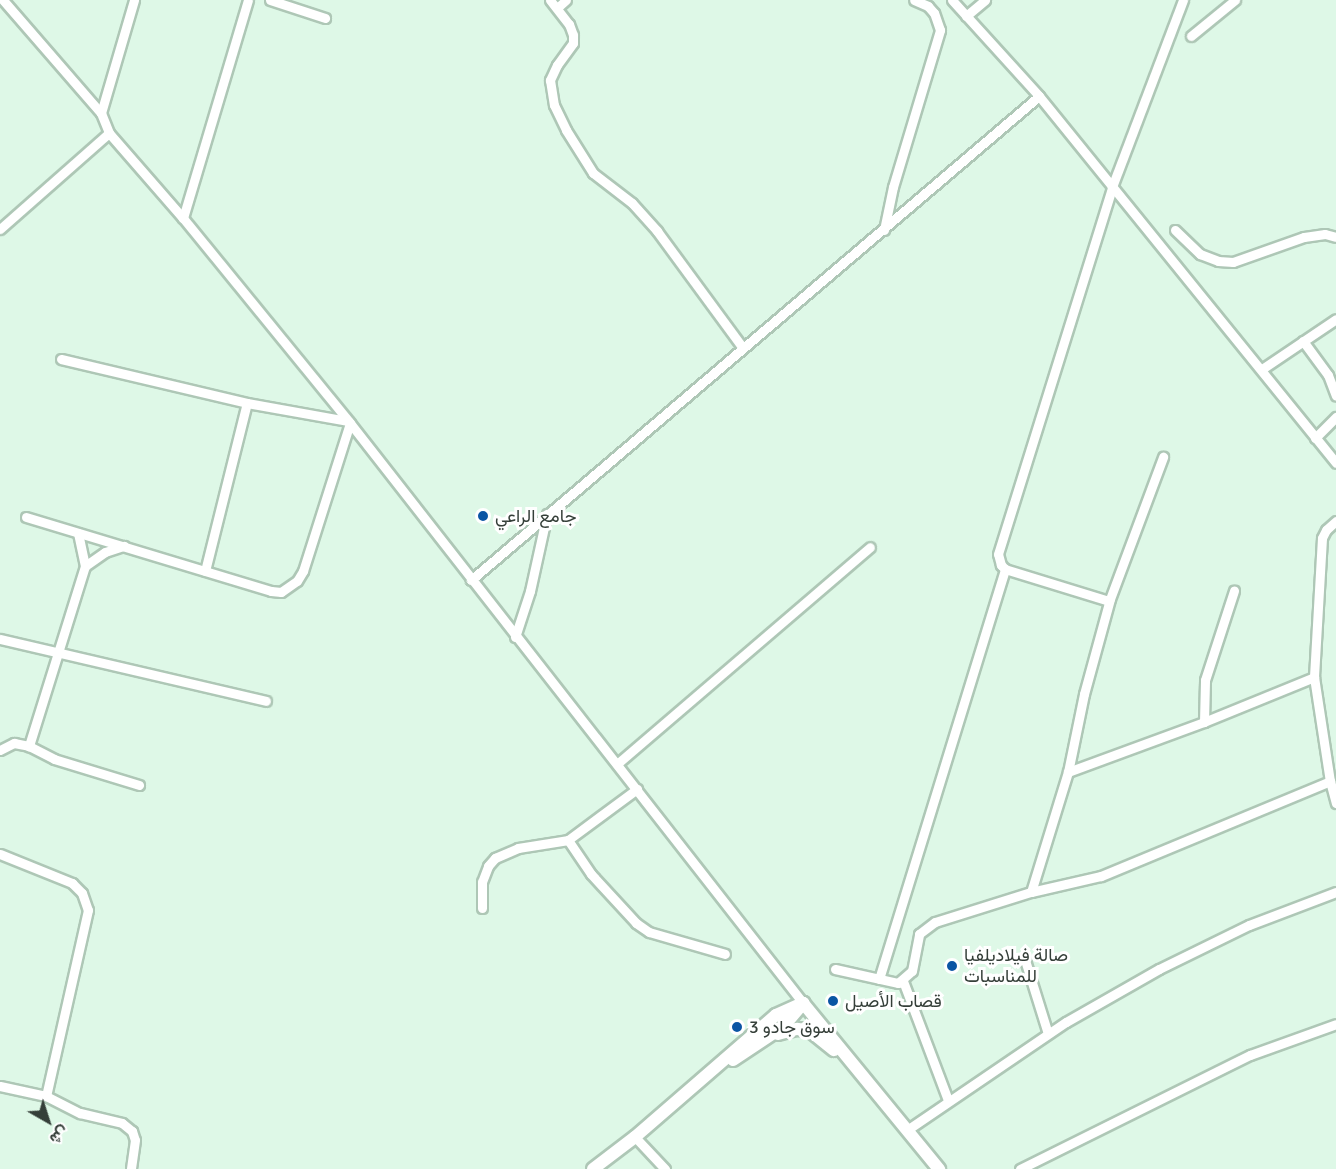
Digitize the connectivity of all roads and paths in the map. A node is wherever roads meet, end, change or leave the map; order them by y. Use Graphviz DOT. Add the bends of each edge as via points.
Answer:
graph roads {
  1 [pos="3,0"];
  2 [pos="134,0"];
  3 [pos="248,0"];
  4 [pos="270,0"];
  5 [pos="566,0"];
  6 [pos="914,0"];
  7 [pos="952,0"];
  8 [pos="985,0"];
  9 [pos="1183,0"];
  10 [pos="1235,0"];
  11 [pos="554,4"];
  12 [pos="966,16"];
  13 [pos="326,18"];
  14 [pos="1191,36"];
  15 [pos="1039,96"];
  16 [pos="101,113"];
  17 [pos="110,133"];
  18 [pos="1112,187"];
  19 [pos="183,218"];
  20 [pos="0,229"];
  21 [pos="884,230"];
  22 [pos="1175,230"];
  23 [pos="1336,237"];
  24 [pos="1336,319"];
  25 [pos="1303,341"];
  26 [pos="743,348"];
  27 [pos="62,359"];
  28 [pos="1262,369"];
  29 [pos="1336,396"];
  30 [pos="247,403"];
  31 [pos="1336,417"];
  32 [pos="349,422"];
  33 [pos="1315,438"];
  34 [pos="1163,457"];
  35 [pos="1336,464"];
  36 [pos="547,514"];
  37 [pos="26,517"];
  38 [pos="1336,521"];
  39 [pos="78,533"];
  40 [pos="124,546"];
  41 [pos="870,547"];
  42 [pos="85,566"];
  43 [pos="1005,569"];
  44 [pos="205,571"];
  45 [pos="471,579"];
  46 [pos="1234,591"];
  47 [pos="1109,601"];
  48 [pos="515,637"];
  49 [pos="0,639"];
  50 [pos="59,654"];
  51 [pos="1314,677"];
  52 [pos="266,701"];
  53 [pos="1204,722"];
  54 [pos="29,746"];
  55 [pos="0,750"];
  56 [pos="617,764"];
  57 [pos="1068,771"];
  58 [pos="1330,781"];
  59 [pos="139,785"];
  60 [pos="638,789"];
  61 [pos="1336,803"];
  62 [pos="568,840"];
  63 [pos="0,855"];
  64 [pos="1031,892"];
  65 [pos="1336,892"];
  66 [pos="482,908"];
  67 [pos="725,954"];
  68 [pos="1025,960"];
  69 [pos="835,969"];
  70 [pos="879,979"];
  71 [pos="903,981"];
  72 [pos="803,1003"];
  73 [pos="1336,1024"];
  74 [pos="1048,1034"];
  75 [pos="769,1036"];
  76 [pos="854,1065"];
  77 [pos="704,1077"];
  78 [pos="0,1086"];
  79 [pos="46,1096"];
  80 [pos="948,1100"];
  81 [pos="907,1130"];
  82 [pos="635,1137"];
  83 [pos="131,1169"];
  84 [pos="593,1169"];
  85 [pos="665,1169"];
  86 [pos="939,1169"];
  87 [pos="1020,1169"];
  1 -- 16 [label="street"];
  2 -- 16 [label="street"];
  3 -- 19 [label="street"];
  4 -- 13 [label="street"];
  5 -- 11 [label="street"];
  6 -- 21 [label="street" via="928,6 940,30"];
  7 -- 12 [label="street"];
  8 -- 12 [label="street"];
  9 -- 18 [label="street"];
  10 -- 14 [label="street"];
  11 -- 26 [label="street" via="573,34 573,43 550,80 554,105 566,130 593,173 632,203 657,231"];
  12 -- 15 [label="street"];
  15 -- 18 [label="street"];
  15 -- 21 [label="street"];
  16 -- 17 [label="street"];
  17 -- 19 [label="street"];
  17 -- 20 [label="street"];
  18 -- 28 [label="street"];
  18 -- 43 [label="street" via="998,554"];
  19 -- 32 [label="street"];
  21 -- 26 [label="street"];
  22 -- 23 [label="street" via="1200,254 1233,262 1304,237"];
  24 -- 25 [label="street"];
  25 -- 28 [label="street"];
  25 -- 29 [label="street" via="1328,375"];
  26 -- 36 [label="street"];
  27 -- 30 [label="street"];
  28 -- 33 [label="street"];
  30 -- 32 [label="street"];
  30 -- 44 [label="street"];
  31 -- 33 [label="street"];
  32 -- 44 [label="street" via="297,581 281,592 271,591"];
  32 -- 45 [label="street"];
  33 -- 35 [label="street"];
  34 -- 47 [label="street"];
  36 -- 45 [label="street"];
  36 -- 48 [label="street"];
  37 -- 39 [label="street"];
  38 -- 51 [label="street" via="1322,538"];
  39 -- 40 [label="street"];
  39 -- 42 [label="street"];
  40 -- 42 [label="street" via="105,552"];
  40 -- 44 [label="street"];
  41 -- 56 [label="street"];
  42 -- 50 [label="street"];
  43 -- 47 [label="street"];
  43 -- 70 [label="street"];
  45 -- 48 [label="street"];
  46 -- 53 [label="street" via="1205,680"];
  47 -- 57 [label="street"];
  48 -- 56 [label="street"];
  49 -- 50 [label="street"];
  50 -- 52 [label="street"];
  50 -- 54 [label="street"];
  51 -- 53 [label="street"];
  51 -- 58 [label="street"];
  53 -- 57 [label="street"];
  54 -- 55 [label="street" via="14,743"];
  54 -- 59 [label="street" via="54,759"];
  56 -- 60 [label="street"];
  57 -- 64 [label="street"];
  58 -- 61 [label="street"];
  58 -- 64 [label="street" via="1101,876"];
  60 -- 62 [label="street"];
  60 -- 72 [label="street"];
  62 -- 66 [label="street" via="518,848 495,858 482,882"];
  62 -- 67 [label="street" via="591,874 636,923 649,932"];
  63 -- 79 [label="street" via="72,883 88,910"];
  64 -- 71 [label="street" via="929,925 919,934 912,971"];
  65 -- 74 [label="street" via="1249,925 1159,969"];
  68 -- 74 [label="street"];
  69 -- 70 [label="street"];
  70 -- 71 [label="street"];
  71 -- 80 [label="street"];
  72 -- 75 [label="street" via="789,1021"];
  72 -- 76 [label="street"];
  72 -- 77 [label="street" via="776,1015"];
  73 -- 87 [label="street" via="1250,1055"];
  74 -- 80 [label="street"];
  75 -- 76 [label="street" via="809,1030"];
  75 -- 77 [label="street"];
  76 -- 81 [label="street"];
  77 -- 82 [label="street"];
  78 -- 79 [label="street"];
  79 -- 83 [label="street" via="80,1113 122,1123 132,1131 136,1149"];
  80 -- 81 [label="street"];
  81 -- 86 [label="street"];
  82 -- 84 [label="street"];
  82 -- 85 [label="street"];
}
